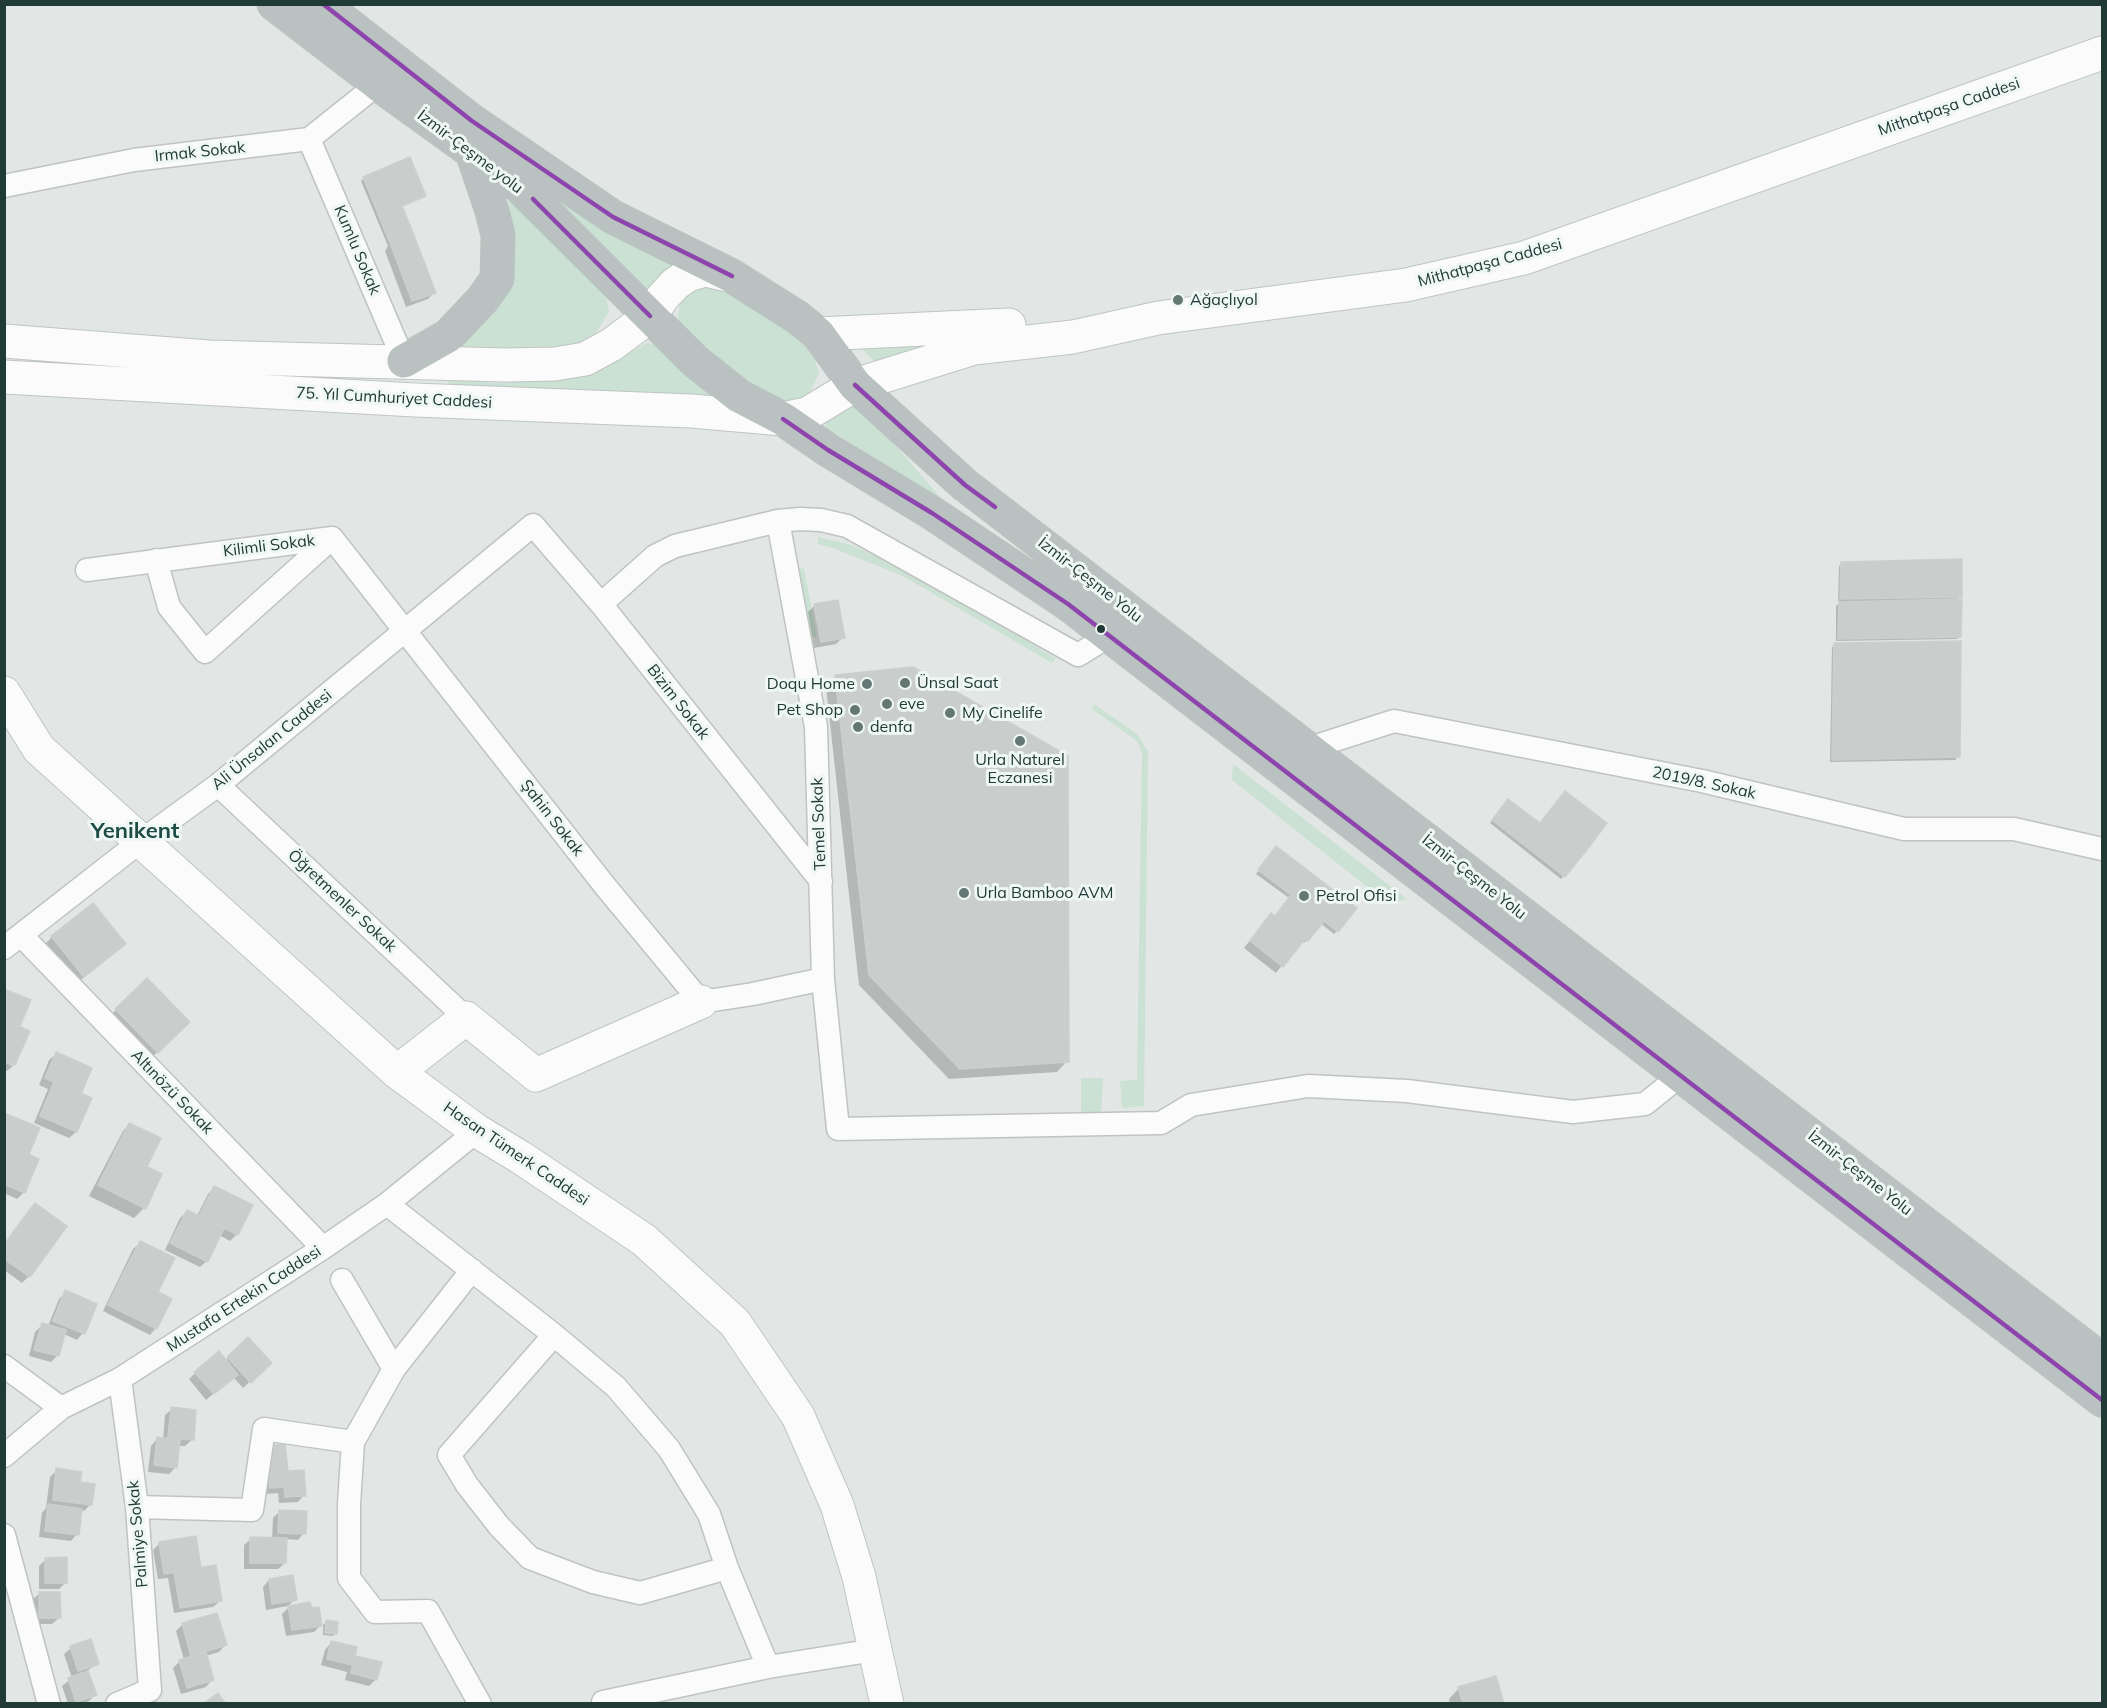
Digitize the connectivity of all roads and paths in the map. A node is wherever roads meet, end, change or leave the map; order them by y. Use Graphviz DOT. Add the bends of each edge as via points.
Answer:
graph roads {
  1 [pos="274,4"];
  2 [pos="322,4"];
  3 [pos="2103,53"];
  4 [pos="378,84"];
  5 [pos="309,139"];
  6 [pos="472,152"];
  7 [pos="4,186"];
  8 [pos="732,276"];
  9 [pos="650,316"];
  10 [pos="1158,318"];
  11 [pos="818,334"];
  12 [pos="4,341"];
  13 [pos="405,361"];
  14 [pos="904,370"];
  15 [pos="17,377"];
  16 [pos="855,385"];
  17 [pos="4,402"];
  18 [pos="783,419"];
  19 [pos="900,427"];
  20 [pos="778,521"];
  21 [pos="533,525"];
  22 [pos="332,538"];
  23 [pos="156,560"];
  24 [pos="87,570"];
  25 [pos="601,604"];
  26 [pos="406,632"];
  27 [pos="1109,636"];
  28 [pos="4,693"];
  29 [pos="1307,749"];
  30 [pos="218,785"];
  31 [pos="141,841"];
  32 [pos="2103,849"];
  33 [pos="820,881"];
  34 [pos="13,942"];
  35 [pos="823,979"];
  36 [pos="701,1002"];
  37 [pos="466,1018"];
  38 [pos="397,1072"];
  39 [pos="1681,1075"];
  40 [pos="477,1131"];
  41 [pos="387,1204"];
  42 [pos="323,1248"];
  43 [pos="472,1270"];
  44 [pos="342,1281"];
  45 [pos="554,1335"];
  46 [pos="2103,1360"];
  47 [pos="4,1366"];
  48 [pos="394,1369"];
  49 [pos="120,1378"];
  50 [pos="2103,1400"];
  51 [pos="61,1408"];
  52 [pos="353,1442"];
  53 [pos="4,1456"];
  54 [pos="137,1508"];
  55 [pos="4,1535"];
  56 [pos="727,1568"];
  57 [pos="876,1650"];
  58 [pos="768,1667"];
  59 [pos="156,1697"];
  60 [pos="603,1702"];
  61 [pos="49,1704"];
  62 [pos="117,1704"];
  63 [pos="480,1704"];
  64 [pos="887,1704"];
  1 -- 4 [label="highway, İzmir-Çeşme yolu"];
  2 -- 8 [label="highway, İzmir-Çeşme yolu" via="472,121 613,217"];
  3 -- 10 [label="street, Mithatpaşa Caddesi" via="1524,258 1406,285"];
  4 -- 5 [label="street"];
  4 -- 6 [label="highway, İzmir-Çeşme yolu"];
  5 -- 7 [label="street, Irmak Sokak" via="134,160"];
  5 -- 13 [label="street, Kumlu Sokak"];
  6 -- 9 [label="highway, İzmir-Çeşme yolu" via="518,185"];
  6 -- 13 [label="highway" via="498,235 497,279 448,336"];
  8 -- 9 [label="street, 75. Yıl Cumhuriyet Caddesi" via="705,270 688,275 662,298"];
  8 -- 11 [label="highway, İzmir-Çeşme yolu"];
  9 -- 13 [label="street, 75. Yıl Cumhuriyet Caddesi" via="585,359 505,365"];
  9 -- 18 [label="highway, İzmir-Çeşme yolu" via="695,361 739,396"];
  10 -- 11 [label="street"];
  10 -- 14 [label="street, Mithatpaşa Caddesi" via="1073,337 974,348"];
  11 -- 16 [label="highway, İzmir-Çeşme Yolu"];
  12 -- 13 [label="street, 75. Yıl Cumhuriyet Caddesi" via="209,357"];
  14 -- 16 [label="street, Mithatpaşa Caddesi"];
  14 -- 19 [label="street" via="897,378 892,396"];
  15 -- 17 [label="street"];
  15 -- 18 [label="street, 75. Yıl Cumhuriyet Caddesi"];
  16 -- 18 [label="street, Mithatpaşa Caddesi" via="807,414"];
  16 -- 19 [label="highway, İzmir-Çeşme Yolu"];
  18 -- 27 [label="highway, İzmir-Çeşme Yolu" via="932,513"];
  19 -- 29 [label="highway, İzmir-Çeşme Yolu" via="965,484"];
  20 -- 25 [label="street" via="675,546 655,556"];
  20 -- 27 [label="street" via="821,520 847,526 1078,655"];
  20 -- 33 [label="street, Temel Sokak" via="816,727"];
  21 -- 25 [label="street, Bizim Sokak"];
  21 -- 26 [label="street, Ali Ünsalan Caddesi"];
  22 -- 23 [label="street, Kilimli Sokak"];
  22 -- 23 [label="street" via="205,652 169,608"];
  22 -- 26 [label="street, Kilimli Sokak"];
  23 -- 24 [label="street, Kilimli Sokak"];
  25 -- 33 [label="street, Bizim Sokak"];
  26 -- 30 [label="street, Ali Ünsalan Caddesi"];
  26 -- 36 [label="street, Şahin Sokak"];
  27 -- 39 [label="highway, İzmir-Çeşme Yolu"];
  28 -- 31 [label="street, Hasan Tümerk Caddesi" via="39,750"];
  29 -- 32 [label="street, 2019/8. Sokak" via="1394,722 1702,781 1904,829 2014,829"];
  29 -- 46 [label="highway, İzmir-Çeşme Yolu"];
  30 -- 31 [label="street, Ali Ünsalan Caddesi"];
  30 -- 37 [label="street, Öğretmenler Sokak"];
  31 -- 34 [label="street, Ali Ünsalan Caddesi"];
  31 -- 38 [label="street, Hasan Tümerk Caddesi"];
  33 -- 35 [label="street, Temel Sokak"];
  34 -- 42 [label="street, Altınözü Sokak"];
  35 -- 36 [label="street"];
  35 -- 39 [label="street, Temel Sokak" via="838,1129 1161,1123 1191,1105 1308,1086 1407,1091 1573,1112 1646,1104"];
  36 -- 37 [label="street" via="537,1075"];
  37 -- 38 [label="street"];
  38 -- 40 [label="street, Hasan Tümerk Caddesi"];
  39 -- 50 [label="highway, İzmir-Çeşme Yolu"];
  40 -- 41 [label="street, Mustafa Ertekin Caddesi"];
  40 -- 57 [label="street, Hasan Tümerk Caddesi" via="644,1240 735,1323 798,1416 837,1505"];
  41 -- 42 [label="street, Mustafa Ertekin Caddesi"];
  41 -- 43 [label="street"];
  42 -- 49 [label="street, Mustafa Ertekin Caddesi"];
  43 -- 45 [label="street"];
  43 -- 48 [label="street"];
  44 -- 48 [label="street"];
  45 -- 56 [label="street" via="616,1387 669,1449 709,1514"];
  45 -- 56 [label="street" via="449,1455 467,1485 530,1558 593,1582 640,1593"];
  47 -- 51 [label="street"];
  48 -- 52 [label="street"];
  49 -- 51 [label="street, Mustafa Ertekin Caddesi"];
  49 -- 54 [label="street, Palmiye Sokak"];
  51 -- 53 [label="street, Mustafa Ertekin Caddesi"];
  52 -- 54 [label="street" via="264,1429 252,1510"];
  52 -- 63 [label="street" via="349,1578 375,1612 428,1611"];
  54 -- 59 [label="street, Palmiye Sokak"];
  55 -- 61 [label="street"];
  56 -- 58 [label="street"];
  57 -- 58 [label="street"];
  57 -- 64 [label="street, Hasan Tümerk Caddesi"];
  58 -- 60 [label="street"];
  59 -- 62 [label="street"];
}
